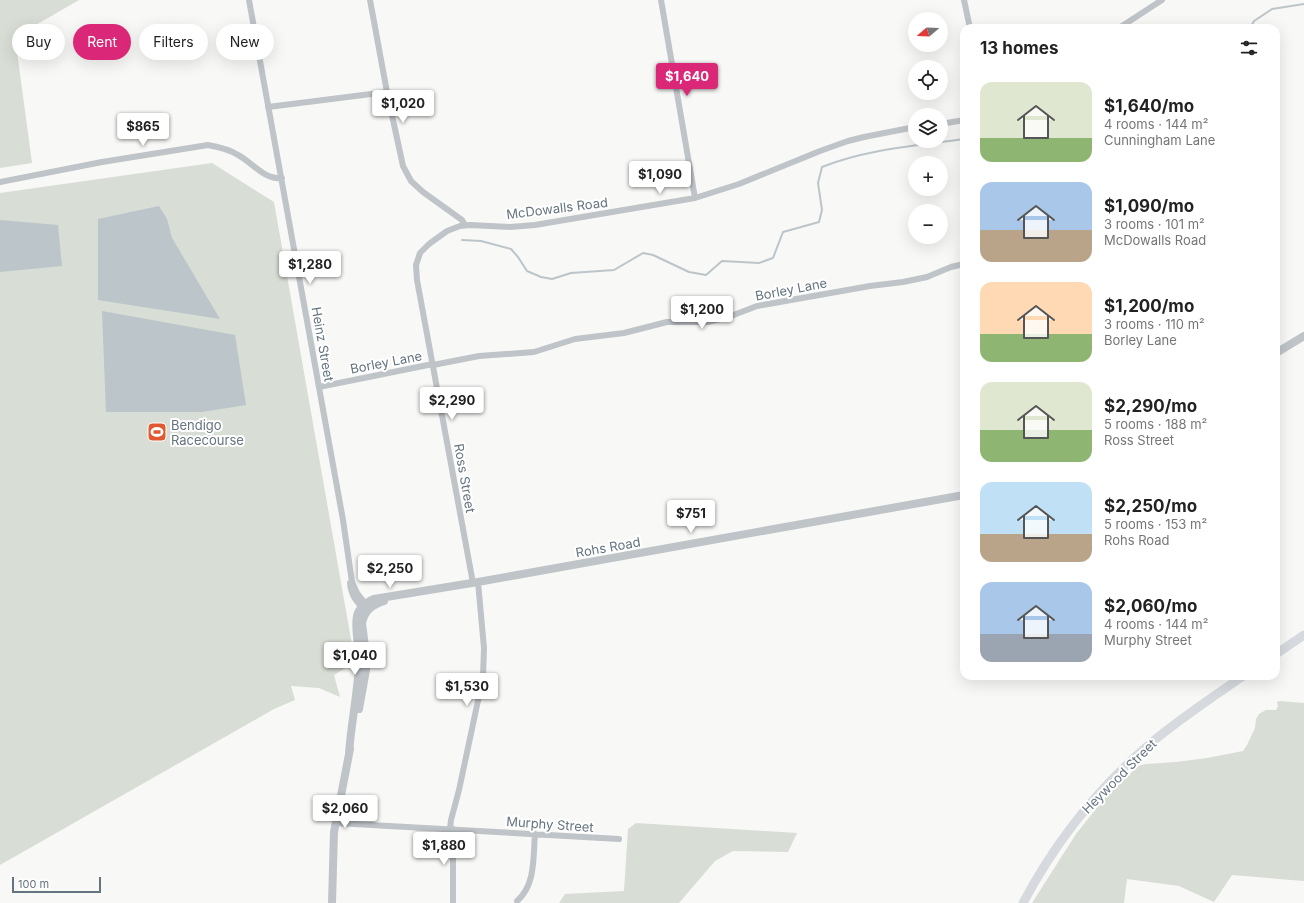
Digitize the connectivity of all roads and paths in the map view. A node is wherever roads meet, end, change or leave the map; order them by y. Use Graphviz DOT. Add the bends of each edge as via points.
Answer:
graph roads {
  1 [pos="249,0"];
  2 [pos="370,0"];
  3 [pos="661,0"];
  4 [pos="964,0"];
  5 [pos="1162,0"];
  6 [pos="969,24"];
  7 [pos="1125,24"];
  8 [pos="387,92"];
  9 [pos="268,107"];
  10 [pos="960,121"];
  11 [pos="948,123"];
  12 [pos="908,129"];
  13 [pos="282,178"];
  14 [pos="0,182"];
  15 [pos="695,198"];
  16 [pos="466,225"];
  17 [pos="418,258"];
  18 [pos="960,265"];
  19 [pos="1304,336"];
  20 [pos="1280,351"];
  21 [pos="433,365"];
  22 [pos="319,387"];
  23 [pos="960,496"];
  24 [pos="475,583"];
  25 [pos="366,608"];
  26 [pos="1304,635"];
  27 [pos="1280,651"];
  28 [pos="1237,680"];
  29 [pos="335,822"];
  30 [pos="451,829"];
  31 [pos="535,834"];
  32 [pos="619,839"];
  33 [pos="517,901"];
  34 [pos="332,903"];
  35 [pos="453,903"];
  36 [pos="1023,903"];
  1 -- 9 [label="street, Heinz Street"];
  2 -- 8 [label="street"];
  3 -- 15 [label="street"];
  4 -- 6 [label="street"];
  5 -- 7 [label="street"];
  8 -- 9 [label="street"];
  8 -- 16 [label="street" via="400,158 406,174 423,192"];
  9 -- 13 [label="street, Heinz Street"];
  10 -- 11 [label="street"];
  12 -- 15 [label="street, McDowalls Road" via="871,136 820,151 739,184"];
  13 -- 14 [label="street" via="270,177 238,154 208,145"];
  13 -- 22 [label="street, Heinz Street"];
  15 -- 16 [label="street, McDowalls Road" via="535,225"];
  16 -- 17 [label="street, McDowalls Road" via="440,236 424,248"];
  17 -- 21 [label="street, Ross Street" via="417,285"];
  18 -- 21 [label="street, Borley Lane" via="921,278 756,306 708,322 667,322 624,332 575,339 534,352 479,356"];
  19 -- 20 [label="street"];
  21 -- 22 [label="street, Borley Lane"];
  21 -- 24 [label="street, Ross Street"];
  22 -- 25 [label="street, Heinz Street" via="351,574 354,587"];
  23 -- 24 [label="street, Rohs Road"];
  24 -- 25 [label="street, Rohs Road" via="378,597"];
  24 -- 30 [label="street, Ross Street" via="484,648 483,677"];
  25 -- 29 [label="street" via="358,612 356,623 360,660 358,695"];
  26 -- 27 [label="main road"];
  28 -- 36 [label="main road, Heywood Street" via="1156,739 1108,784 1053,853"];
  29 -- 30 [label="street, Murphy Street"];
  29 -- 34 [label="street"];
  30 -- 31 [label="street, Murphy Street"];
  30 -- 35 [label="street, Ross Street"];
  31 -- 32 [label="street, Murphy Street"];
  31 -- 33 [label="street" via="531,876 524,894"];
}
